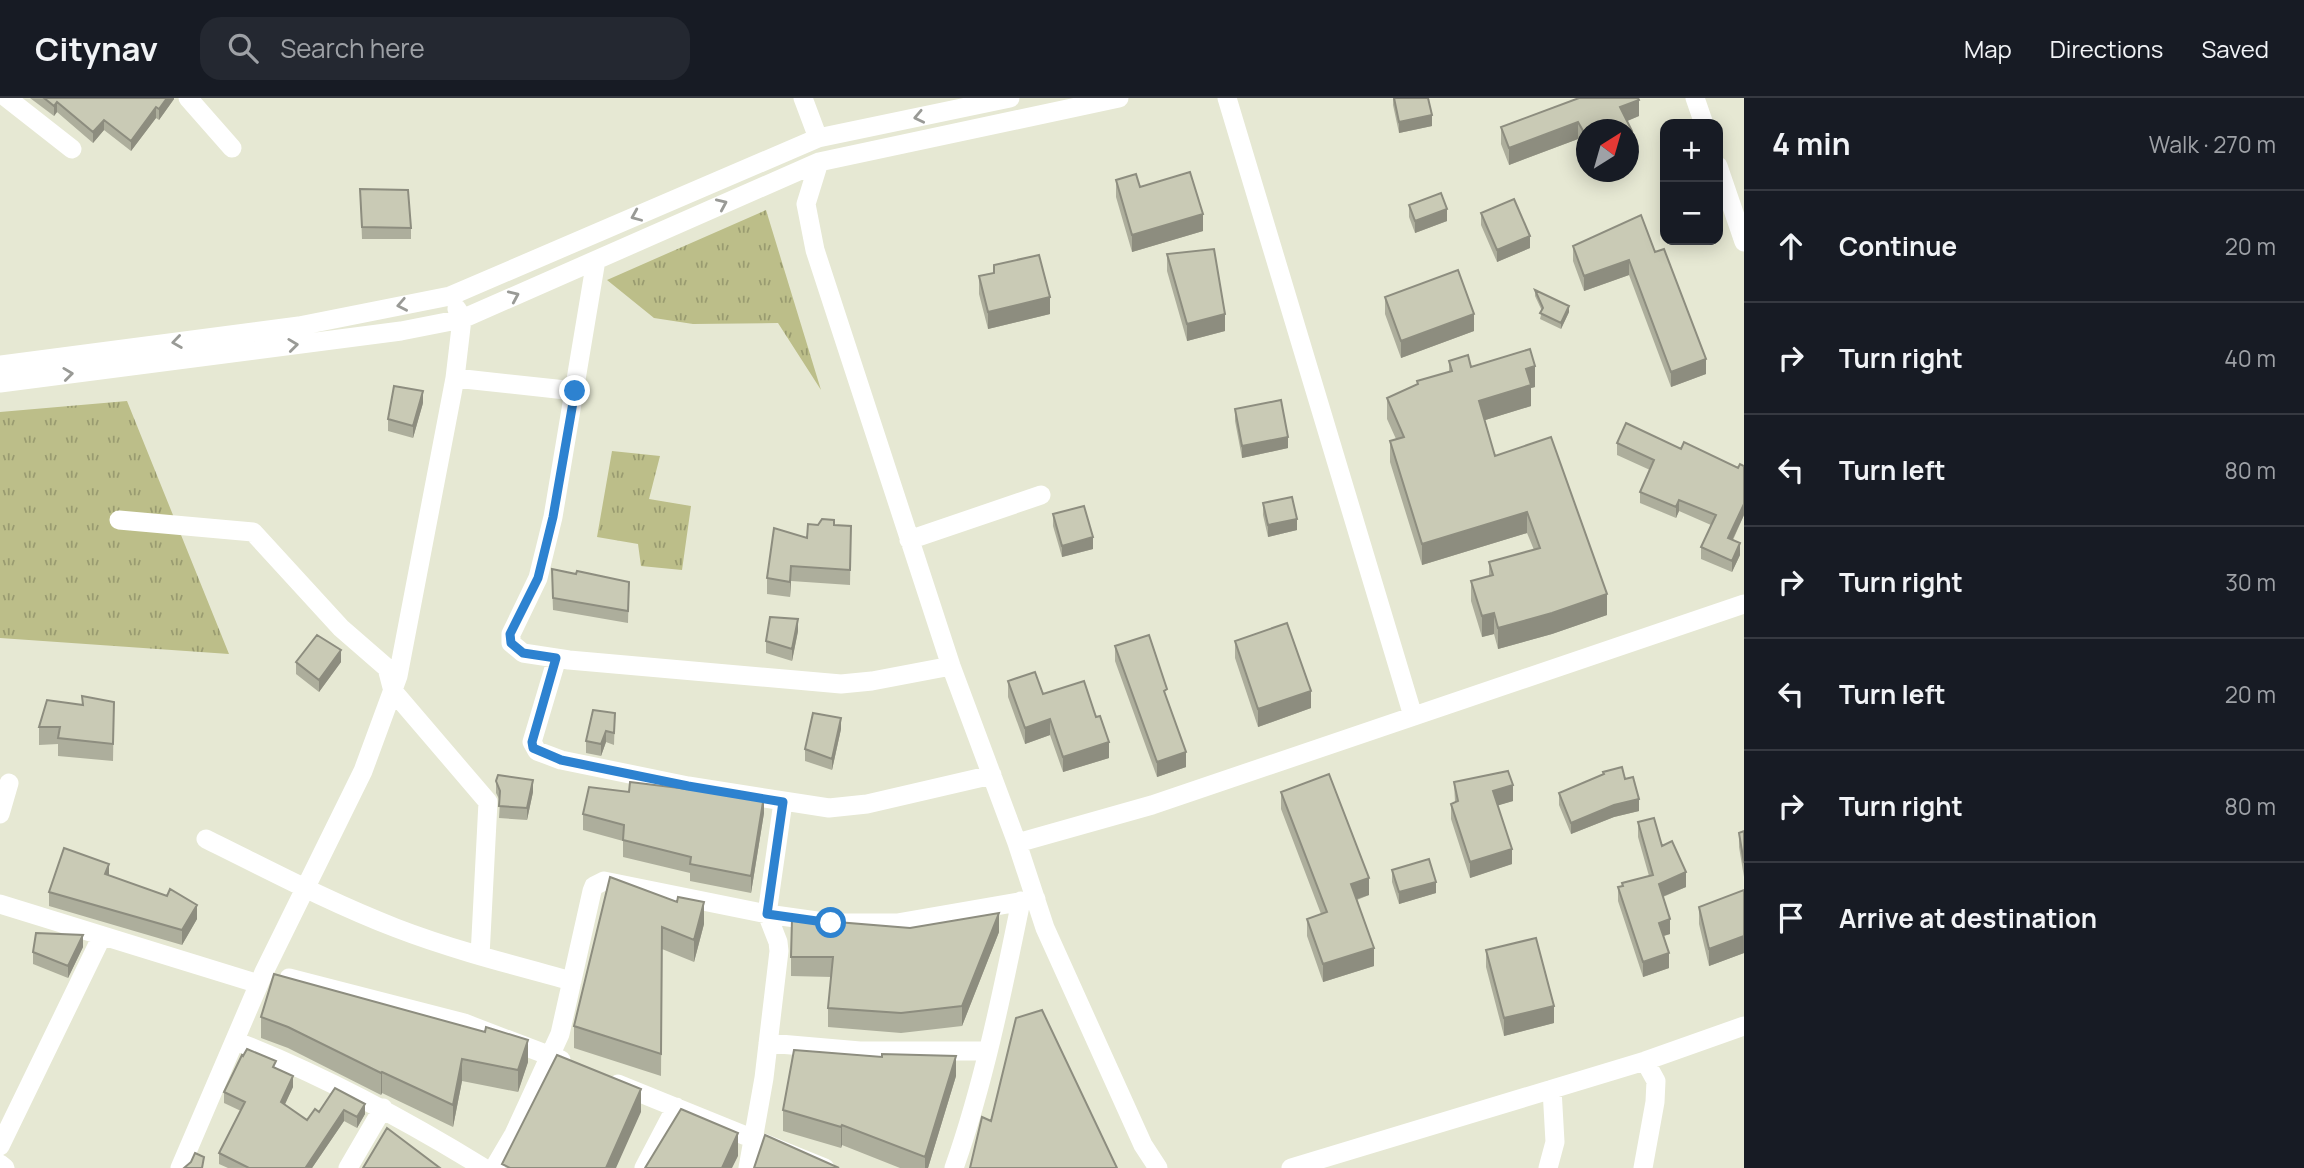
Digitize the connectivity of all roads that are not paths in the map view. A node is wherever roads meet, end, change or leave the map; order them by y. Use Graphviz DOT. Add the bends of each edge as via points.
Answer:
graph roads {
  1 [pos="7,98"];
  2 [pos="188,98"];
  3 [pos="803,98"];
  4 [pos="1010,98"];
  5 [pos="1119,98"];
  6 [pos="1227,98"];
  7 [pos="1695,98"];
  8 [pos="1701,119"];
  9 [pos="818,138"];
  10 [pos="233,148"];
  11 [pos="72,149"];
  12 [pos="819,162"];
  13 [pos="1723,181"];
  14 [pos="1744,242"];
  15 [pos="596,260"];
  16 [pos="450,296"];
  17 [pos="461,319"];
  18 [pos="0,365"];
  19 [pos="454,378"];
  20 [pos="0,383"];
  21 [pos="575,391"];
  22 [pos="1041,495"];
  23 [pos="119,520"];
  24 [pos="909,540"];
  25 [pos="1744,604"];
  26 [pos="556,658"];
  27 [pos="950,666"];
  28 [pos="393,691"];
  29 [pos="1413,716"];
  30 [pos="992,775"];
  31 [pos="9,783"];
  32 [pos="783,802"];
  33 [pos="0,814"];
  34 [pos="206,839"];
  35 [pos="1017,842"];
  36 [pos="306,888"];
  37 [pos="1028,900"];
  38 [pos="0,904"];
  39 [pos="767,914"];
  40 [pos="102,936"];
  41 [pos="480,956"];
  42 [pos="262,978"];
  43 [pos="572,981"];
  44 [pos="1744,1026"];
  45 [pos="235,1041"];
  46 [pos="768,1043"];
  47 [pos="986,1051"];
  48 [pos="551,1056"];
  49 [pos="1646,1061"];
  50 [pos="576,1066"];
  51 [pos="601,1076"];
  52 [pos="1552,1089"];
  53 [pos="676,1107"];
  54 [pos="383,1108"];
  55 [pos="754,1138"];
  56 [pos="0,1146"];
  57 [pos="1333,1162"];
  58 [pos="180,1168"];
  59 [pos="348,1168"];
  60 [pos="484,1168"];
  61 [pos="494,1168"];
  62 [pos="644,1168"];
  63 [pos="748,1168"];
  64 [pos="825,1168"];
  65 [pos="954,1168"];
  66 [pos="1158,1168"];
  67 [pos="1291,1168"];
  68 [pos="1548,1168"];
  69 [pos="1643,1168"];
  1 -- 11 [label="street"];
  2 -- 10 [label="street"];
  3 -- 9 [label="street"];
  4 -- 9 [label="street, one-way"];
  5 -- 12 [label="street"];
  6 -- 29 [label="street"];
  7 -- 8 [label="street"];
  9 -- 16 [label="street, one-way"];
  15 -- 12 [label="street, one-way"];
  12 -- 24 [label="street" via="806,204 815,250"];
  13 -- 14 [label="street"];
  17 -- 15 [label="street, one-way"];
  15 -- 21 [label="street"];
  16 -- 17 [label="street"];
  16 -- 18 [label="street, one-way" via="299,326"];
  17 -- 19 [label="street"];
  20 -- 17 [label="street, one-way"];
  19 -- 21 [label="street"];
  19 -- 28 [label="street"];
  21 -- 26 [label="street" via="538,578 510,634 511,643 523,653"];
  22 -- 24 [label="street"];
  23 -- 28 [label="street" via="253,532 341,628 387,668"];
  24 -- 27 [label="street"];
  25 -- 29 [label="street"];
  26 -- 27 [label="street" via="841,684"];
  26 -- 32 [label="street" via="532,742 537,751 561,760"];
  27 -- 30 [label="street"];
  28 -- 36 [label="street" via="363,771"];
  28 -- 41 [label="street" via="488,802"];
  29 -- 35 [label="street" via="1152,805"];
  30 -- 32 [label="street" via="867,804 829,808"];
  30 -- 35 [label="street"];
  31 -- 33 [label="street"];
  32 -- 39 [label="street"];
  34 -- 36 [label="street"];
  35 -- 37 [label="street"];
  36 -- 41 [label="street" via="396,929"];
  36 -- 42 [label="street"];
  37 -- 39 [label="street" via="897,923 831,923"];
  37 -- 47 [label="street"];
  37 -- 66 [label="street"];
  38 -- 40 [label="street"];
  39 -- 43 [label="street" via="604,881 592,891"];
  39 -- 46 [label="street" via="779,951"];
  40 -- 42 [label="street"];
  40 -- 56 [label="street"];
  41 -- 43 [label="street"];
  42 -- 45 [label="street"];
  42 -- 48 [label="street" via="464,1023"];
  43 -- 48 [label="street"];
  44 -- 49 [label="street"];
  45 -- 54 [label="street"];
  45 -- 58 [label="street"];
  46 -- 47 [label="street" via="860,1051"];
  46 -- 55 [label="street"];
  47 -- 65 [label="street"];
  48 -- 50 [label="street"];
  48 -- 61 [label="street"];
  49 -- 52 [label="street"];
  49 -- 69 [label="street" via="1656,1092"];
  51 -- 53 [label="street"];
  52 -- 57 [label="street"];
  52 -- 68 [label="street" via="1555,1142"];
  53 -- 55 [label="street"];
  53 -- 62 [label="street"];
  54 -- 59 [label="street"];
  54 -- 60 [label="street"];
  55 -- 63 [label="street"];
  55 -- 64 [label="street"];
  57 -- 67 [label="street"];
}
